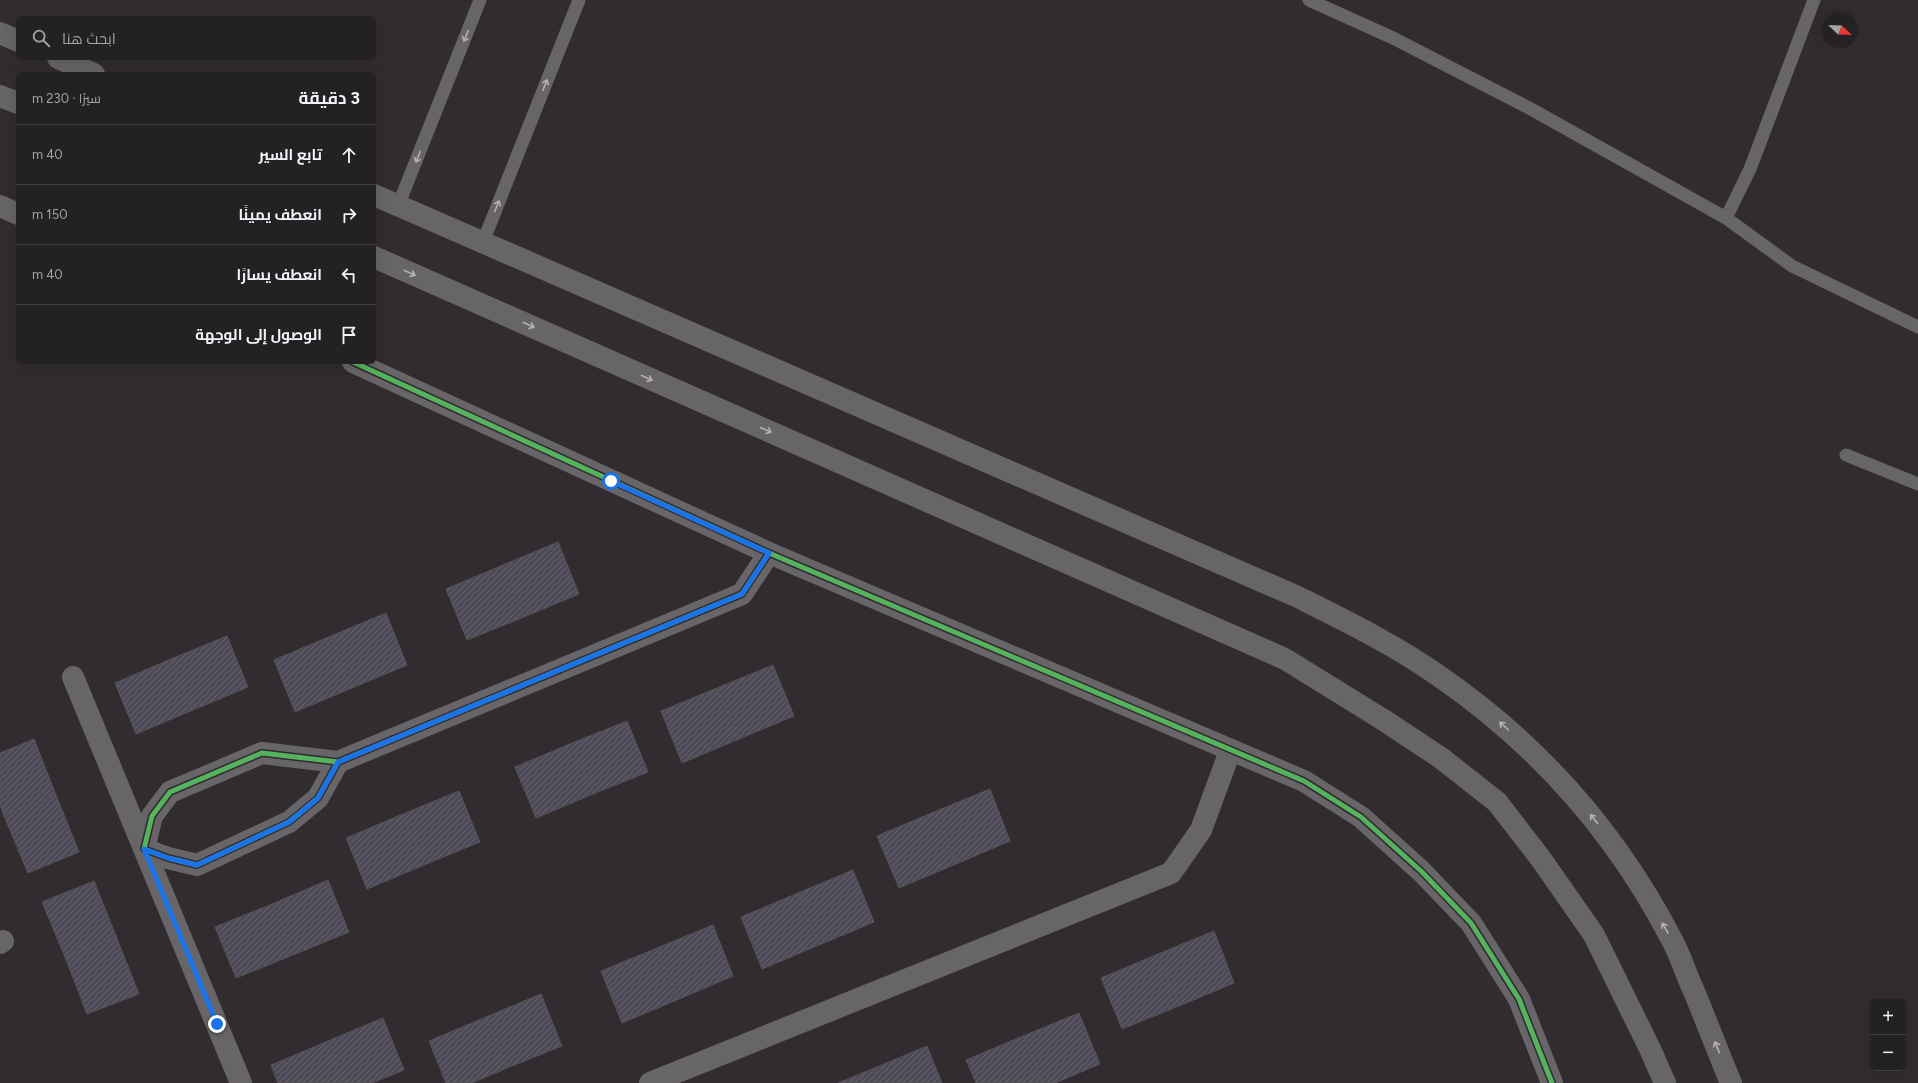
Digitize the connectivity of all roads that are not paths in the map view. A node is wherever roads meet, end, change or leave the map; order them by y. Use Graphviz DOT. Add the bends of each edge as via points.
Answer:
graph roads {
  1 [pos="480,0"];
  2 [pos="579,0"];
  3 [pos="1309,0"];
  4 [pos="1814,0"];
  5 [pos="0,33"];
  6 [pos="16,40"];
  7 [pos="62,60"];
  8 [pos="90,72"];
  9 [pos="0,96"];
  10 [pos="16,102"];
  11 [pos="376,196"];
  12 [pos="0,206"];
  13 [pos="398,206"];
  14 [pos="16,213"];
  15 [pos="1726,218"];
  16 [pos="483,242"];
  17 [pos="376,258"];
  18 [pos="1918,327"];
  19 [pos="357,364"];
  20 [pos="1846,455"];
  21 [pos="1918,484"];
  22 [pos="769,553"];
  23 [pos="73,677"];
  24 [pos="1230,751"];
  25 [pos="338,762"];
  26 [pos="144,849"];
  27 [pos="241,1083"];
  28 [pos="650,1083"];
  29 [pos="1552,1083"];
  30 [pos="1665,1083"];
  31 [pos="1731,1083"];
  1 -- 13 [label="lane, one-way"];
  16 -- 2 [label="lane, one-way"];
  3 -- 15 [label="lane" via="1393,38 1510,98"];
  4 -- 15 [label="lane" via="1750,169"];
  5 -- 6 [label="street"];
  7 -- 8 [label="street"];
  9 -- 10 [label="street"];
  11 -- 13 [label="street"];
  12 -- 14 [label="street"];
  13 -- 16 [label="street"];
  15 -- 18 [label="lane" via="1792,266"];
  31 -- 16 [label="street, one-way" via="1674,943 1628,864 1578,799 1532,751 1493,716 1438,676 1368,632 1298,596"];
  17 -- 30 [label="street, one-way" via="1285,659 1382,719 1441,758 1497,802 1594,935"];
  19 -- 22 [label="street"];
  20 -- 21 [label="lane"];
  22 -- 24 [label="street"];
  22 -- 25 [label="street" via="742,594"];
  23 -- 26 [label="street"];
  24 -- 28 [label="street" via="1201,830 1171,873"];
  24 -- 29 [label="street" via="1304,781 1361,817 1421,871 1471,922 1520,999"];
  25 -- 26 [label="street" via="318,798 289,822 197,865"];
  25 -- 26 [label="street" via="262,753 170,792 152,816"];
  26 -- 27 [label="street"];
}
